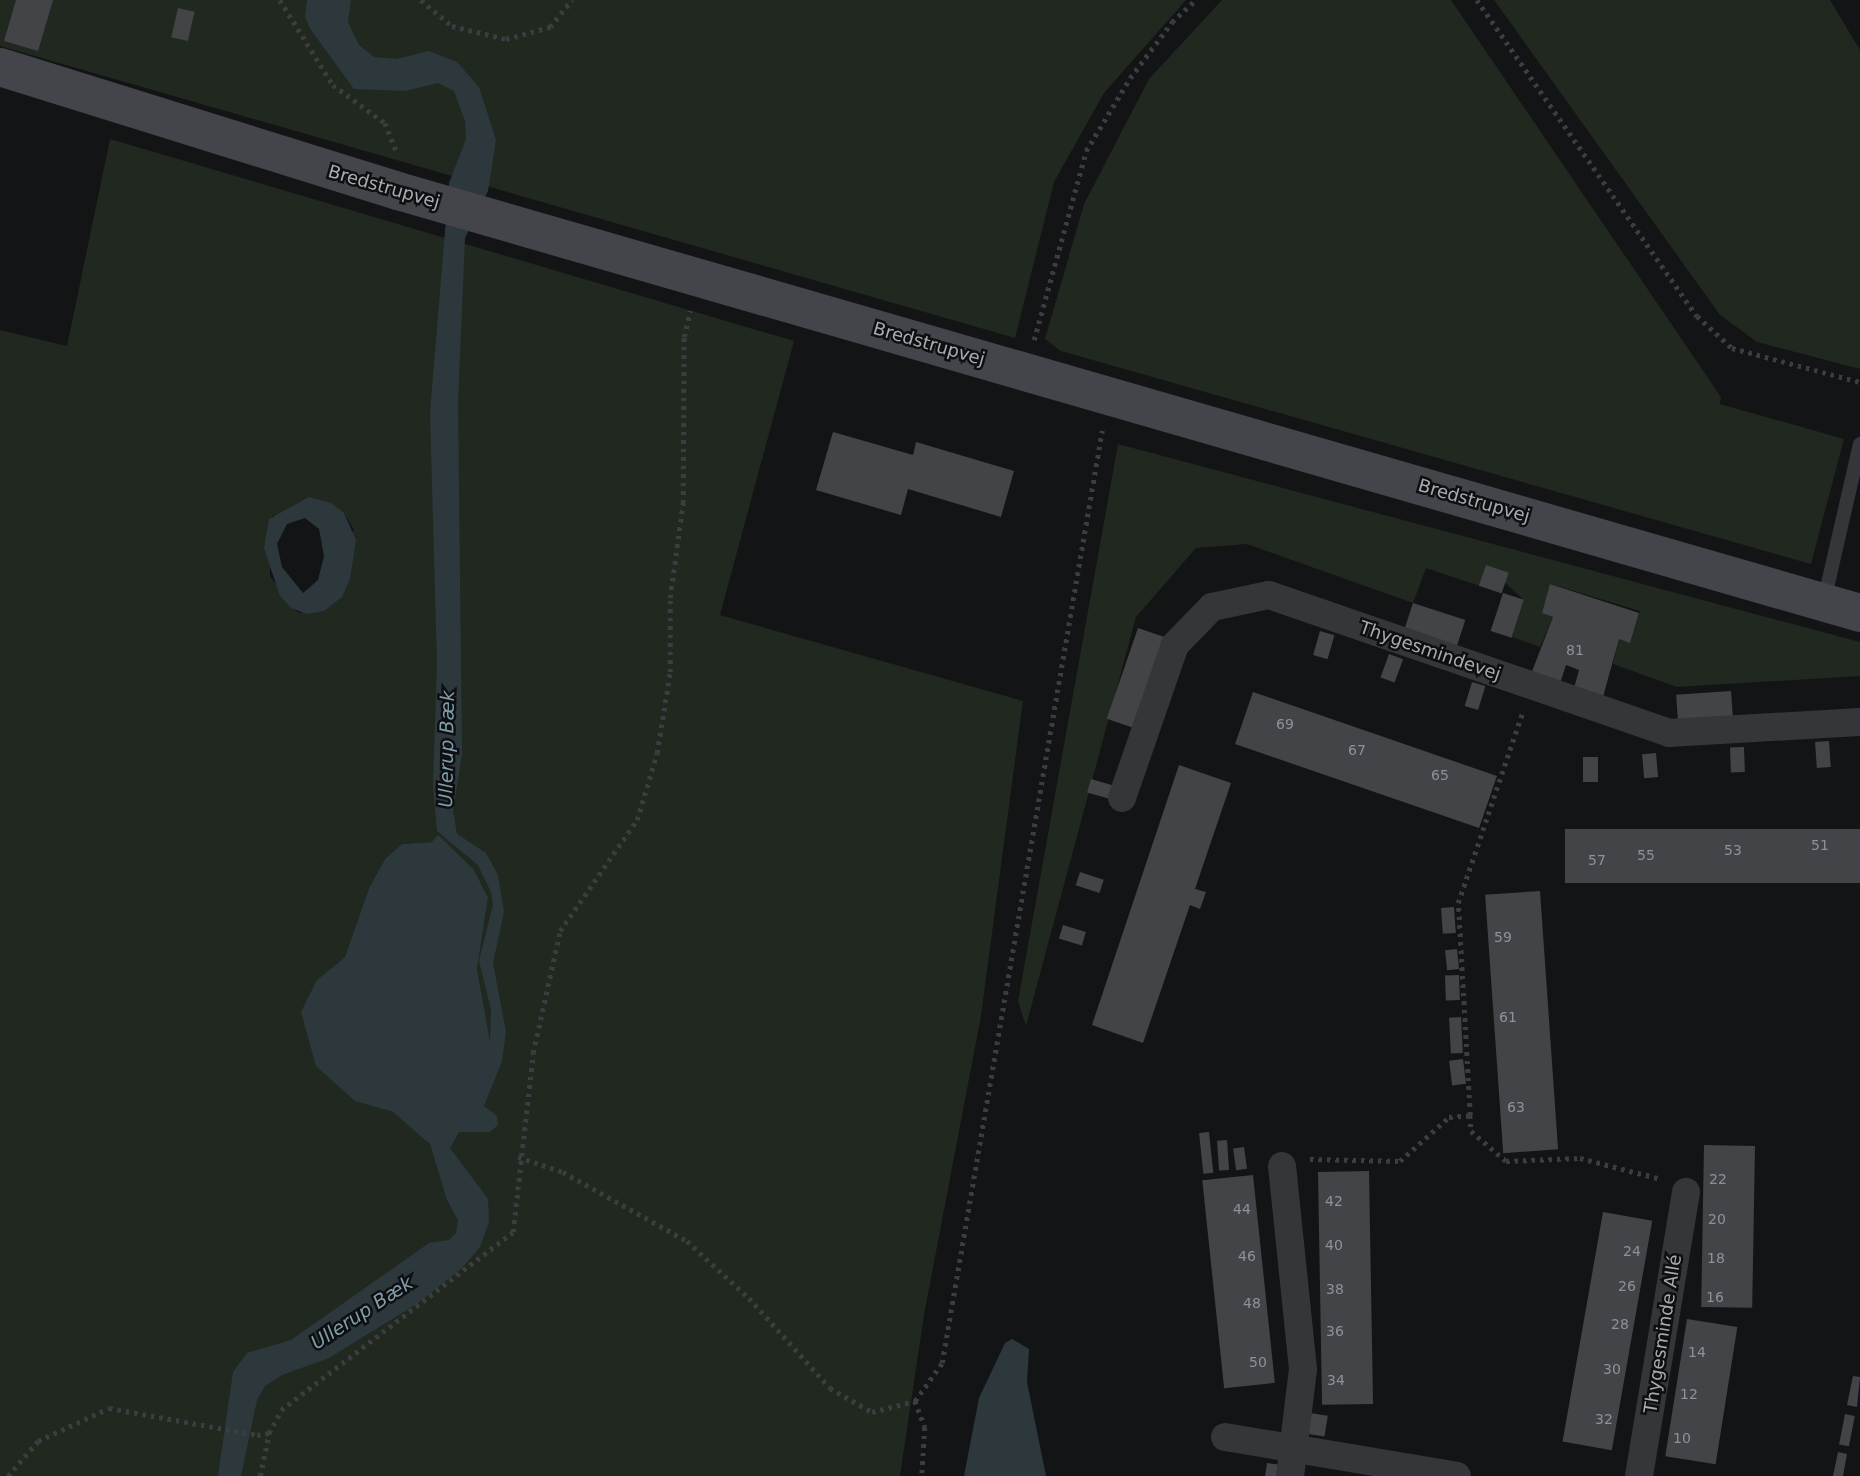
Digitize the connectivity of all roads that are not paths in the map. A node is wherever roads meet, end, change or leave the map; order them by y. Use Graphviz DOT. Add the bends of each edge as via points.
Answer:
graph roads {
  1 [pos="0,67"];
  2 [pos="1860,444"];
  3 [pos="1823,602"];
  4 [pos="1860,613"];
  5 [pos="1860,722"];
  6 [pos="1122,798"];
  7 [pos="1282,1166"];
  8 [pos="1686,1192"];
  9 [pos="1225,1437"];
  10 [pos="1292,1448"];
  11 [pos="1290,1476"];
  12 [pos="1457,1476"];
  13 [pos="1639,1476"];
  1 -- 3 [label="street, Bredstrupvej" via="398,191"];
  2 -- 3 [label="lane"];
  3 -- 4 [label="street, Bredstrupvej"];
  5 -- 6 [label="street, Thygesmindevej" via="1668,733 1269,595 1212,607 1175,645"];
  7 -- 10 [label="street" via="1303,1369"];
  8 -- 13 [label="street, Thygesminde Allé"];
  9 -- 10 [label="street"];
  10 -- 11 [label="street"];
  10 -- 12 [label="street"];
}
